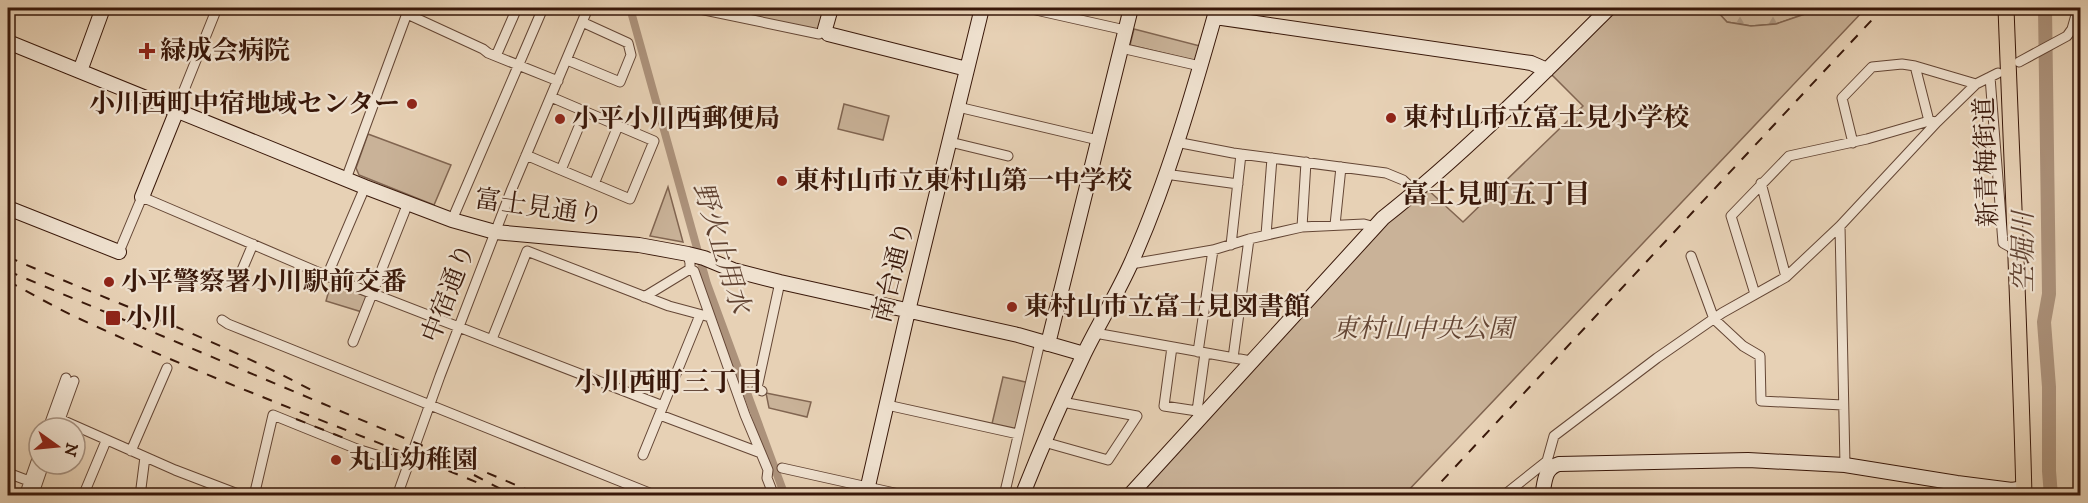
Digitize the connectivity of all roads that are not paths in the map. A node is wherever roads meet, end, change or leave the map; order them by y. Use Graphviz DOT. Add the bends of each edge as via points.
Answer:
graph roads {
  1 [pos="103,8"];
  2 [pos="217,8"];
  3 [pos="517,8"];
  4 [pos="543,8"];
  5 [pos="588,8"];
  6 [pos="695,8"];
  7 [pos="831,8"];
  8 [pos="982,8"];
  9 [pos="1027,8"];
  10 [pos="1131,8"];
  11 [pos="1609,8"];
  12 [pos="2006,8"];
  13 [pos="2078,8"];
  14 [pos="408,11"];
  15 [pos="1059,11"];
  16 [pos="1216,12"];
  17 [pos="582,22"];
  18 [pos="825,29"];
  19 [pos="1125,30"];
  20 [pos="8,42"];
  21 [pos="1121,48"];
  22 [pos="496,56"];
  23 [pos="567,60"];
  24 [pos="2019,62"];
  25 [pos="518,65"];
  26 [pos="1200,66"];
  27 [pos="1915,66"];
  28 [pos="968,69"];
  29 [pos="1547,70"];
  30 [pos="80,71"];
  31 [pos="558,81"];
  32 [pos="1976,84"];
  33 [pos="551,97"];
  34 [pos="958,107"];
  35 [pos="177,110"];
  36 [pos="585,112"];
  37 [pos="1933,122"];
  38 [pos="618,126"];
  39 [pos="1098,140"];
  40 [pos="950,142"];
  41 [pos="1176,142"];
  42 [pos="1853,143"];
  43 [pos="1241,154"];
  44 [pos="526,155"];
  45 [pos="1008,156"];
  46 [pos="1272,158"];
  47 [pos="1306,162"];
  48 [pos="1341,167"];
  49 [pos="561,170"];
  50 [pos="1165,174"];
  51 [pos="346,179"];
  52 [pos="1761,183"];
  53 [pos="594,184"];
  54 [pos="1238,184"];
  55 [pos="365,187"];
  56 [pos="1416,192"];
  57 [pos="142,197"];
  58 [pos="408,203"];
  59 [pos="8,208"];
  60 [pos="452,220"];
  61 [pos="1335,225"];
  62 [pos="1840,226"];
  63 [pos="1302,227"];
  64 [pos="1375,227"];
  65 [pos="495,232"];
  66 [pos="1266,235"];
  67 [pos="1250,239"];
  68 [pos="253,244"];
  69 [pos="1231,245"];
  70 [pos="2014,249"];
  71 [pos="1213,250"];
  72 [pos="119,252"];
  73 [pos="695,256"];
  74 [pos="1691,256"];
  75 [pos="1131,264"];
  76 [pos="690,269"];
  77 [pos="242,270"];
  78 [pos="327,276"];
  79 [pos="1786,277"];
  80 [pos="780,282"];
  81 [pos="372,293"];
  82 [pos="1755,294"];
  83 [pos="644,297"];
  84 [pos="909,311"];
  85 [pos="700,315"];
  86 [pos="710,317"];
  87 [pos="1713,319"];
  88 [pos="222,320"];
  89 [pos="459,326"];
  90 [pos="1095,333"];
  91 [pos="492,339"];
  92 [pos="353,342"];
  93 [pos="1044,343"];
  94 [pos="1172,347"];
  95 [pos="1202,352"];
  96 [pos="1084,354"];
  97 [pos="1233,358"];
  98 [pos="1251,362"];
  99 [pos="167,368"];
  100 [pos="70,379"];
  101 [pos="762,391"];
  102 [pos="1062,402"];
  103 [pos="429,405"];
  104 [pos="887,405"];
  105 [pos="1843,405"];
  106 [pos="661,411"];
  107 [pos="1199,413"];
  108 [pos="59,416"];
  109 [pos="87,433"];
  110 [pos="1018,434"];
  111 [pos="106,441"];
  112 [pos="1044,442"];
  113 [pos="131,451"];
  114 [pos="761,453"];
  115 [pos="644,455"];
  116 [pos="145,457"];
  117 [pos="409,465"];
  118 [pos="1549,465"];
  119 [pos="1845,465"];
  120 [pos="782,468"];
  121 [pos="8,473"];
  122 [pos="31,476"];
  123 [pos="40,476"];
  124 [pos="29,481"];
  125 [pos="868,486"];
  126 [pos="1957,489"];
  127 [pos="2024,492"];
  128 [pos="24,495"];
  129 [pos="33,495"];
  130 [pos="83,495"];
  131 [pos="141,495"];
  132 [pos="243,495"];
  133 [pos="254,495"];
  134 [pos="397,495"];
  135 [pos="657,495"];
  136 [pos="774,495"];
  137 [pos="908,495"];
  138 [pos="1004,495"];
  139 [pos="1022,495"];
  140 [pos="1129,495"];
  141 [pos="1503,495"];
  142 [pos="1542,495"];
  1 -- 30 [label="street"];
  2 -- 35 [label="street"];
  3 -- 22 [label="street"];
  4 -- 25 [label="street"];
  5 -- 17 [label="street, 中宿通り"];
  6 -- 18 [label="street" via="819,34"];
  7 -- 18 [label="street"];
  8 -- 28 [label="street, 南台通り"];
  9 -- 15 [label="street"];
  10 -- 19 [label="street"];
  11 -- 29 [label="street"];
  12 -- 70 [label="main road, 新青梅街道"];
  13 -- 24 [label="street" via="2072,29 2065,37"];
  14 -- 22 [label="street"];
  14 -- 51 [label="street"];
  15 -- 19 [label="street"];
  16 -- 26 [label="street"];
  16 -- 29 [label="street" via="1530,63"];
  17 -- 23 [label="street, 中宿通り"];
  17 -- 23 [label="street" via="628,43 631,55 620,82"];
  18 -- 28 [label="street" via="828,34"];
  19 -- 21 [label="street"];
  20 -- 30 [label="street, 富士見通り"];
  21 -- 26 [label="street"];
  21 -- 39 [label="street"];
  22 -- 25 [label="street"];
  23 -- 31 [label="street, 中宿通り"];
  25 -- 31 [label="street"];
  25 -- 60 [label="street"];
  26 -- 41 [label="street"];
  27 -- 32 [label="street"];
  27 -- 37 [label="street"];
  27 -- 42 [label="street" via="1872,67 1842,98"];
  28 -- 34 [label="street, 南台通り"];
  29 -- 56 [label="street"];
  30 -- 35 [label="street, 富士見通り"];
  31 -- 33 [label="street, 中宿通り"];
  32 -- 37 [label="street"];
  32 -- 70 [label="street" via="1994,75 2003,243"];
  33 -- 36 [label="street"];
  33 -- 44 [label="street, 中宿通り"];
  34 -- 39 [label="street"];
  34 -- 40 [label="street, 南台通り"];
  35 -- 51 [label="street, 富士見通り"];
  35 -- 57 [label="street"];
  36 -- 38 [label="street"];
  36 -- 49 [label="street"];
  37 -- 42 [label="street"];
  37 -- 62 [label="street"];
  38 -- 53 [label="street"];
  38 -- 53 [label="street" via="654,141 630,199"];
  39 -- 93 [label="street"];
  40 -- 45 [label="street"];
  40 -- 84 [label="street, 南台通り"];
  41 -- 43 [label="street"];
  41 -- 50 [label="street"];
  42 -- 52 [label="street" via="1789,156"];
  43 -- 46 [label="street"];
  43 -- 54 [label="street"];
  44 -- 49 [label="street"];
  44 -- 65 [label="street, 中宿通り"];
  46 -- 47 [label="street"];
  46 -- 66 [label="street"];
  47 -- 48 [label="street"];
  47 -- 63 [label="street"];
  48 -- 56 [label="street" via="1386,173 1403,180"];
  48 -- 61 [label="street"];
  49 -- 53 [label="street"];
  50 -- 54 [label="street"];
  50 -- 75 [label="street"];
  51 -- 55 [label="street, 富士見通り"];
  52 -- 79 [label="street"];
  52 -- 82 [label="street" via="1731,216"];
  54 -- 69 [label="street"];
  55 -- 58 [label="street, 富士見通り"];
  55 -- 78 [label="street"];
  56 -- 64 [label="street"];
  57 -- 68 [label="street"];
  57 -- 72 [label="street"];
  58 -- 60 [label="street, 富士見通り"];
  58 -- 81 [label="street"];
  59 -- 72 [label="street"];
  60 -- 65 [label="street, 富士見通り"];
  61 -- 63 [label="street"];
  61 -- 64 [label="street"];
  62 -- 79 [label="street"];
  62 -- 105 [label="street"];
  63 -- 66 [label="street"];
  64 -- 98 [label="street"];
  65 -- 73 [label="street, 富士見通り" via="639,245"];
  65 -- 89 [label="street, 中宿通り"];
  66 -- 67 [label="street"];
  67 -- 69 [label="street"];
  67 -- 97 [label="street"];
  68 -- 77 [label="street"];
  68 -- 78 [label="street"];
  69 -- 71 [label="street"];
  70 -- 127 [label="main road, 新青梅街道"];
  71 -- 75 [label="street"];
  71 -- 95 [label="street"];
  73 -- 76 [label="street"];
  73 -- 80 [label="street, 富士見通り"];
  74 -- 87 [label="street"];
  75 -- 90 [label="street"];
  76 -- 83 [label="street"];
  76 -- 86 [label="street"];
  78 -- 81 [label="street"];
  79 -- 82 [label="street"];
  80 -- 84 [label="street, 富士見通り"];
  80 -- 101 [label="street" via="757,388"];
  81 -- 89 [label="street"];
  81 -- 92 [label="street"];
  82 -- 87 [label="street"];
  83 -- 85 [label="street"];
  83 -- 91 [label="street" via="527,251"];
  84 -- 93 [label="street, 富士見通り"];
  84 -- 104 [label="street, 南台通り"];
  85 -- 86 [label="street"];
  85 -- 106 [label="street"];
  86 -- 114 [label="street"];
  87 -- 105 [label="street" via="1743,346 1761,356 1761,401"];
  87 -- 118 [label="street" via="1554,436"];
  88 -- 103 [label="street"];
  89 -- 91 [label="street"];
  89 -- 103 [label="street, 中宿通り"];
  90 -- 94 [label="street"];
  90 -- 96 [label="street"];
  91 -- 106 [label="street"];
  93 -- 96 [label="street, 富士見通り"];
  93 -- 110 [label="street"];
  94 -- 95 [label="street"];
  94 -- 107 [label="street" via="1164,406"];
  95 -- 97 [label="street"];
  95 -- 107 [label="street"];
  96 -- 102 [label="street"];
  97 -- 98 [label="street"];
  98 -- 107 [label="street"];
  99 -- 113 [label="street"];
  100 -- 108 [label="street"];
  102 -- 112 [label="street"];
  102 -- 112 [label="street" via="1137,416 1108,460"];
  103 -- 117 [label="street, 中宿通り"];
  103 -- 135 [label="street"];
  104 -- 110 [label="street"];
  104 -- 125 [label="street, 南台通り"];
  105 -- 119 [label="street"];
  106 -- 114 [label="street"];
  106 -- 115 [label="street"];
  107 -- 140 [label="street"];
  109 -- 111 [label="street"];
  110 -- 138 [label="street"];
  111 -- 113 [label="street"];
  111 -- 130 [label="street"];
  112 -- 139 [label="street"];
  113 -- 116 [label="street"];
  114 -- 136 [label="street"];
  116 -- 131 [label="street"];
  116 -- 132 [label="street"];
  117 -- 133 [label="street" via="273,415"];
  117 -- 134 [label="street, 中宿通り"];
  118 -- 119 [label="street" via="1748,460"];
  118 -- 141 [label="street"];
  118 -- 142 [label="street"];
  119 -- 126 [label="street"];
  120 -- 125 [label="street"];
  121 -- 124 [label="street"];
  122 -- 124 [label="street"];
  123 -- 129 [label="street"];
  124 -- 128 [label="street"];
  125 -- 137 [label="street"];
  126 -- 127 [label="street"];
}
